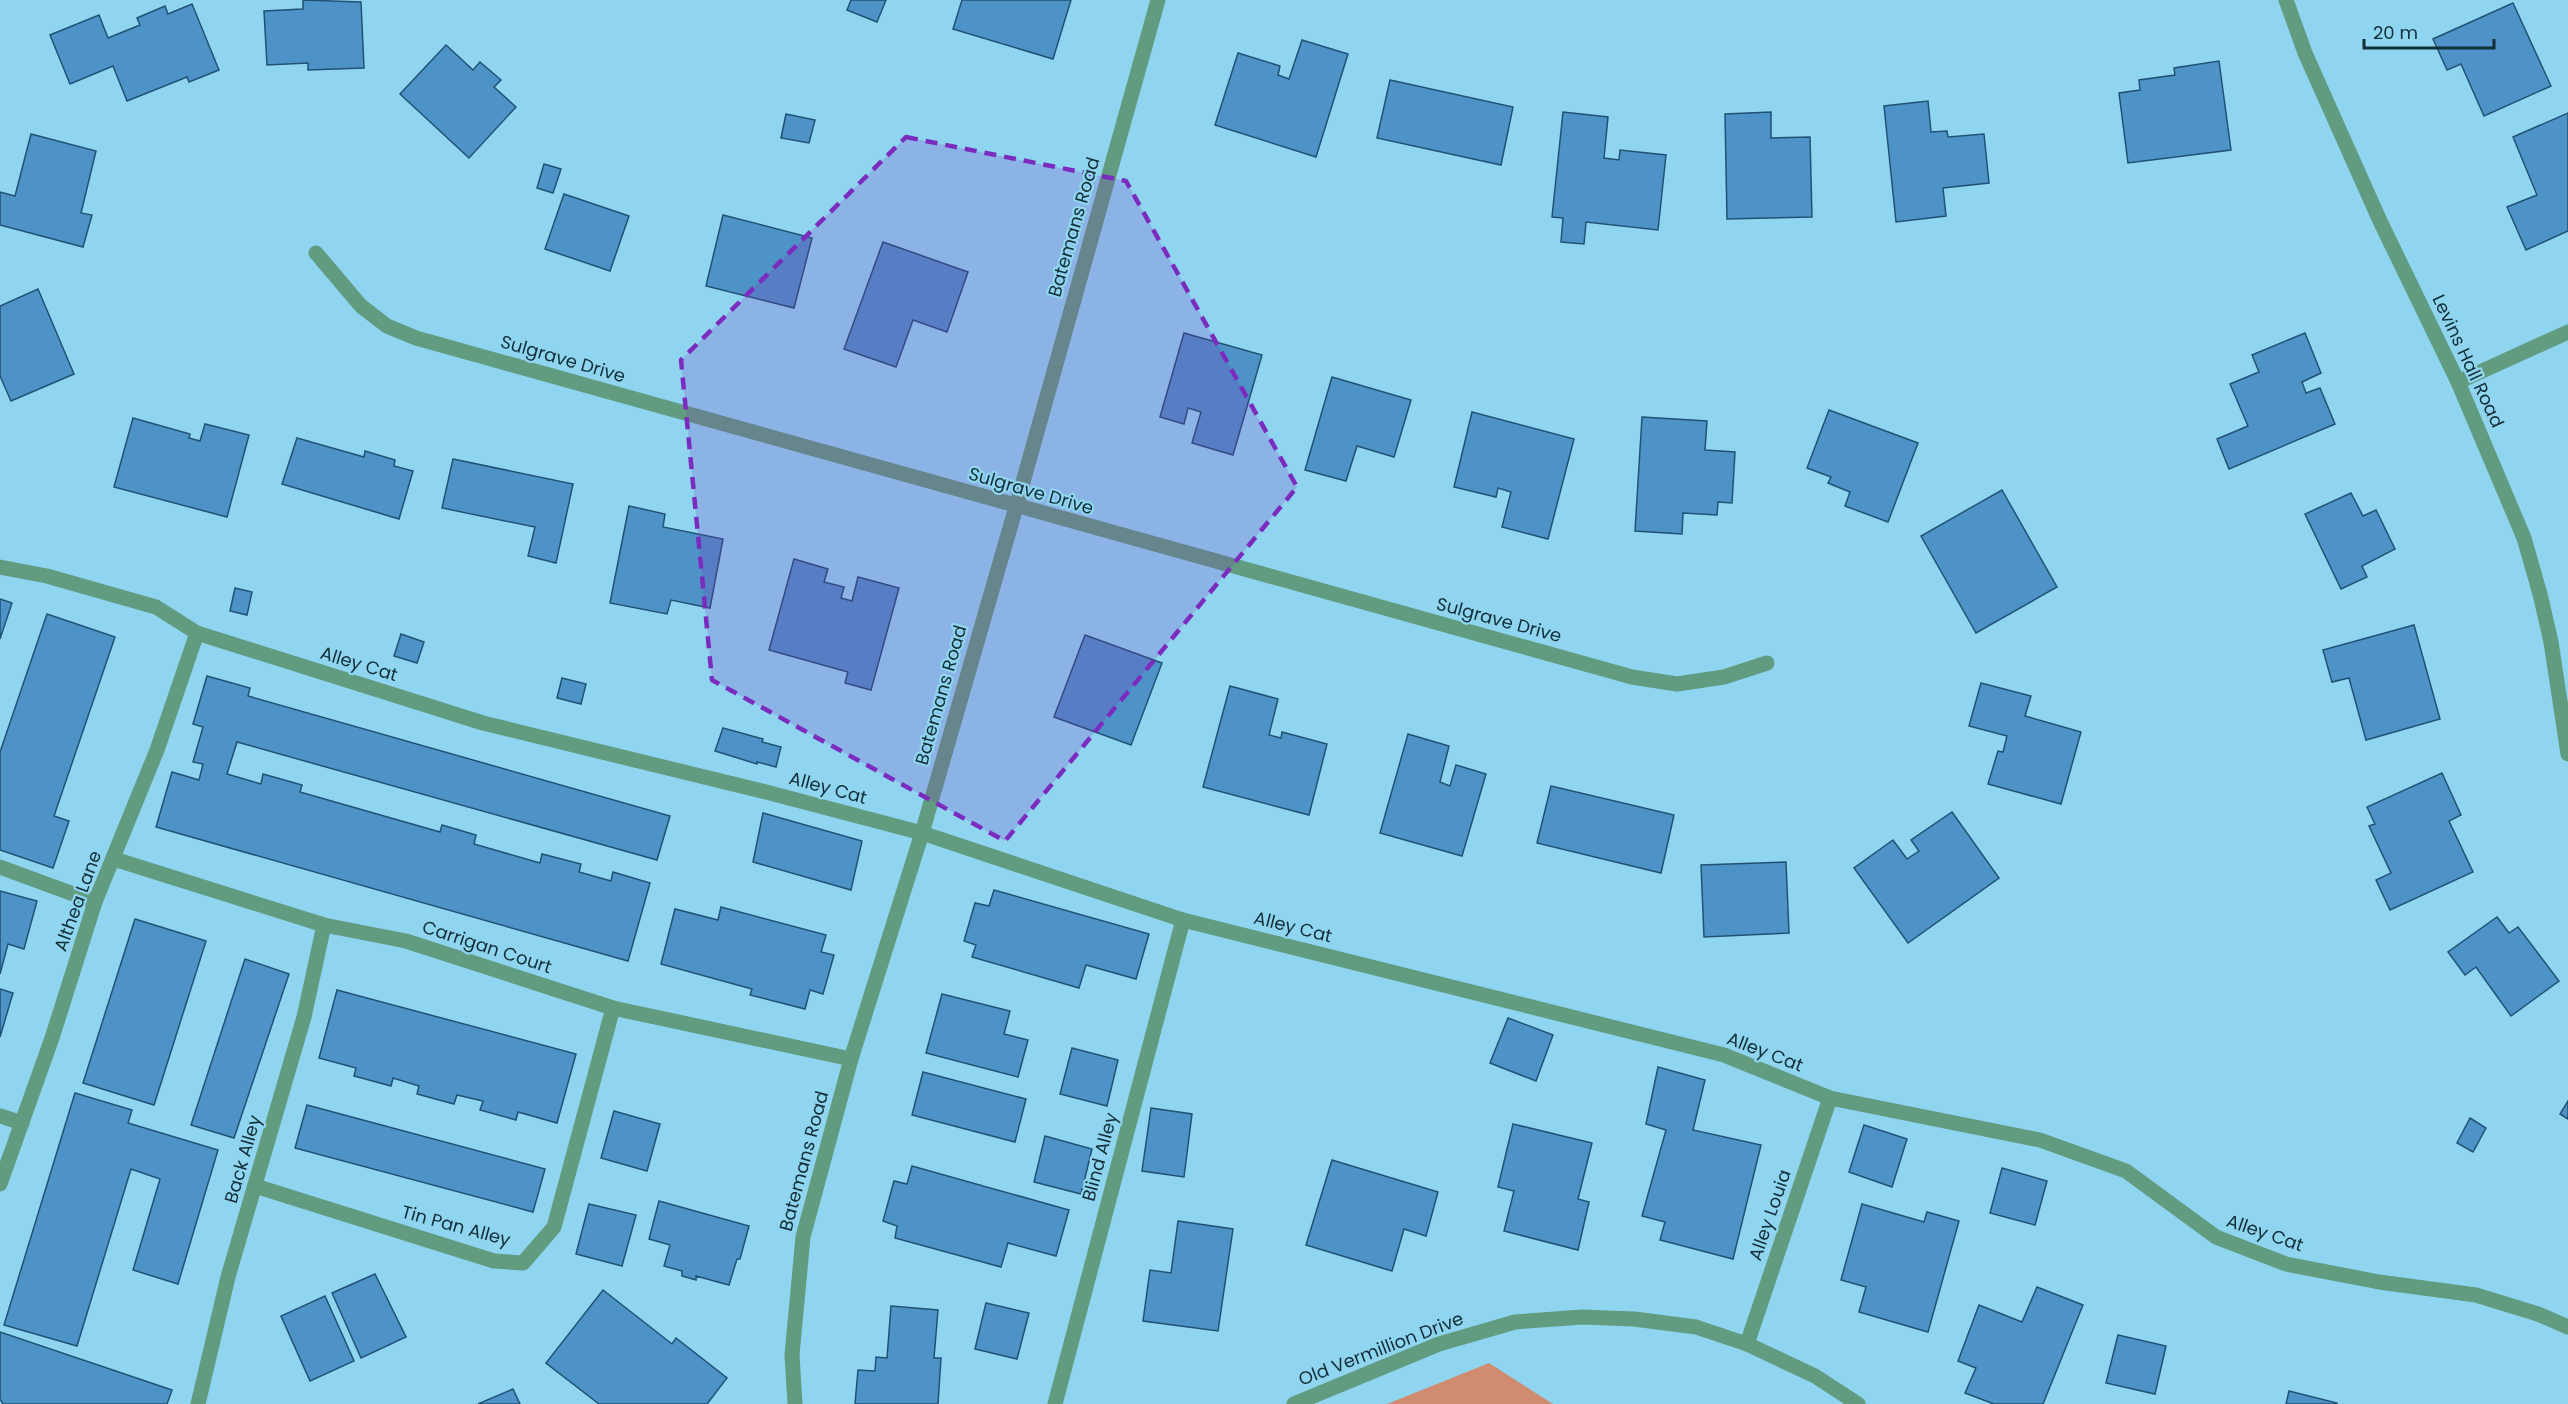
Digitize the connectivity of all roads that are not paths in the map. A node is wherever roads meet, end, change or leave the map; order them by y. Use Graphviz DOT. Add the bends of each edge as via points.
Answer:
graph roads {
  1 [pos="1158,0"];
  2 [pos="2286,0"];
  3 [pos="316,253"];
  4 [pos="2568,332"];
  5 [pos="2458,382"];
  6 [pos="1016,507"];
  7 [pos="0,567"];
  8 [pos="197,633"];
  9 [pos="1767,663"];
  10 [pos="2568,754"];
  11 [pos="922,833"];
  12 [pos="114,859"];
  13 [pos="0,867"];
  14 [pos="95,902"];
  15 [pos="1183,920"];
  16 [pos="324,925"];
  17 [pos="613,1008"];
  18 [pos="851,1059"];
  19 [pos="1830,1098"];
  20 [pos="0,1116"];
  21 [pos="22,1123"];
  22 [pos="0,1184"];
  23 [pos="255,1186"];
  24 [pos="2568,1327"];
  25 [pos="1747,1344"];
  26 [pos="198,1404"];
  27 [pos="795,1404"];
  28 [pos="1055,1404"];
  29 [pos="1294,1404"];
  30 [pos="1858,1404"];
  1 -- 6 [label="street, Batemans Road"];
  2 -- 5 [label="street, Levins Hall Road" via="2380,221"];
  3 -- 6 [label="street, Sulgrave Drive" via="361,306 387,326 416,338"];
  4 -- 5 [label="street"];
  5 -- 10 [label="street, Levins Hall Road" via="2524,538 2551,642"];
  6 -- 9 [label="street, Sulgrave Drive" via="1632,677 1677,684 1724,677"];
  6 -- 11 [label="street, Batemans Road"];
  7 -- 8 [label="street, Alley Cat" via="156,607"];
  8 -- 11 [label="street, Alley Cat" via="483,723"];
  8 -- 12 [label="street, Althea Lane"];
  11 -- 15 [label="street, Alley Cat"];
  11 -- 18 [label="street, Batemans Road"];
  12 -- 14 [label="street, Althea Lane"];
  12 -- 16 [label="street, Carrigan Court"];
  13 -- 14 [label="street"];
  14 -- 21 [label="street, Althea Lane"];
  15 -- 19 [label="street, Alley Cat" via="1724,1055"];
  15 -- 28 [label="street, Blind Alley"];
  16 -- 17 [label="street, Carrigan Court" via="406,941"];
  16 -- 23 [label="street, Back Alley" via="304,1017"];
  17 -- 18 [label="street, Carrigan Court"];
  17 -- 23 [label="street, Tin Pan Alley" via="554,1227 523,1263 494,1261"];
  18 -- 27 [label="street, Batemans Road" via="802,1237 792,1355"];
  19 -- 24 [label="street, Alley Cat" via="2040,1140 2126,1171 2216,1237 2286,1264 2476,1295"];
  19 -- 25 [label="street, Alley Louia"];
  20 -- 21 [label="street"];
  21 -- 22 [label="street, Althea Lane"];
  23 -- 26 [label="street, Back Alley" via="228,1277"];
  25 -- 29 [label="street, Old Vermillion Drive" via="1696,1327 1634,1319 1582,1317 1515,1323 1439,1344"];
  25 -- 30 [label="street, Old Vermillion Drive" via="1815,1376"];
}
